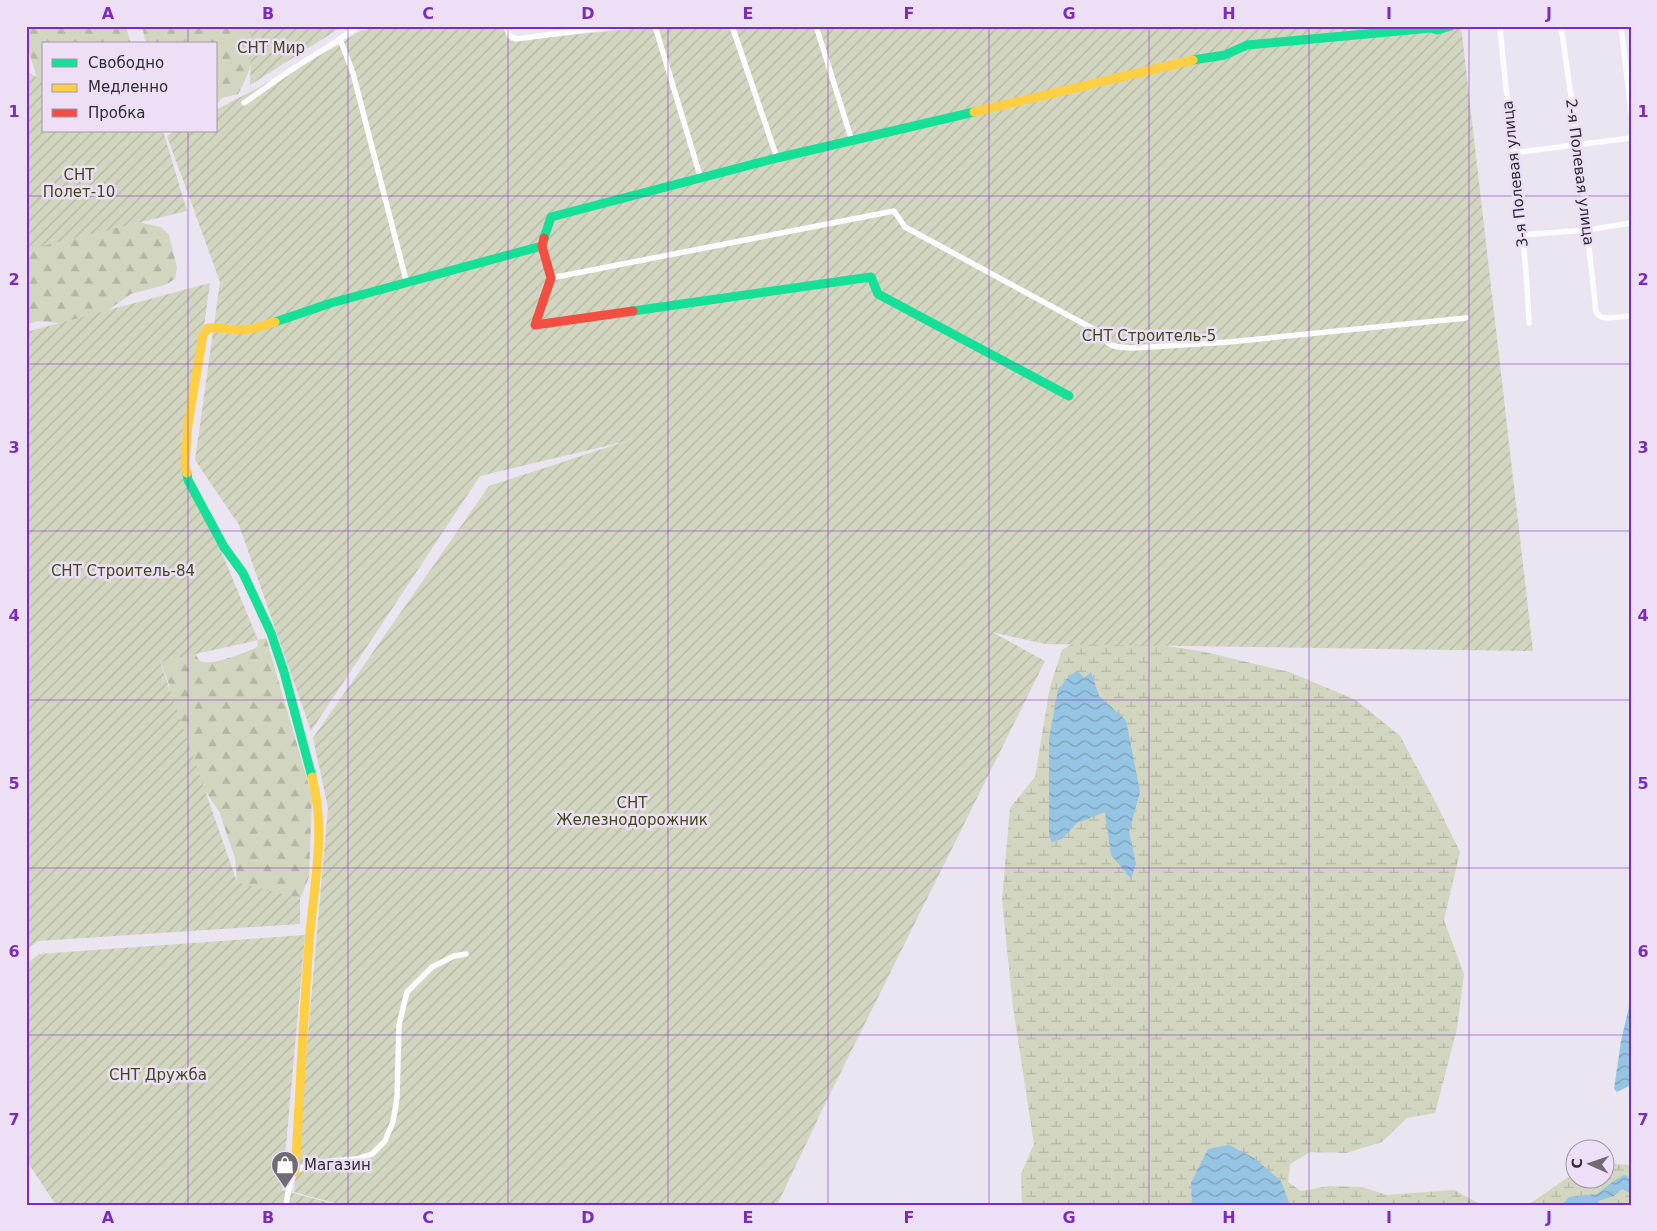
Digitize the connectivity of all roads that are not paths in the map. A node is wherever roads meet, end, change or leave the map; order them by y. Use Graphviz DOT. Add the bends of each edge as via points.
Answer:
graph roads {
  1 [pos="358,26"];
  2 [pos="506,26"];
  3 [pos="615,26"];
  4 [pos="655,26"];
  5 [pos="732,26"];
  6 [pos="816,26"];
  7 [pos="1451,26"];
  8 [pos="1500,26"];
  9 [pos="1561,26"];
  10 [pos="1621,26"];
  11 [pos="340,39"];
  12 [pos="244,104"];
  13 [pos="1631,112"];
  14 [pos="1631,138"];
  15 [pos="852,140"];
  16 [pos="1578,145"];
  17 [pos="1512,153"];
  18 [pos="777,158"];
  19 [pos="701,179"];
  20 [pos="1631,223"];
  21 [pos="1588,230"];
  22 [pos="1522,235"];
  23 [pos="542,246"];
  24 [pos="551,278"];
  25 [pos="407,284"];
  26 [pos="1631,316"];
  27 [pos="1466,318"];
  28 [pos="1529,323"];
  29 [pos="1069,396"];
  30 [pos="466,954"];
  31 [pos="295,1172"];
  32 [pos="286,1205"];
  1 -- 11 [label="street"];
  2 -- 3 [label="street" via="509,35 516,39"];
  4 -- 19 [label="street"];
  5 -- 18 [label="street"];
  6 -- 15 [label="street"];
  7 -- 15 [label="street" via="1437,30 1247,45 1225,54"];
  8 -- 17 [label="street, 3-я Полевая улица"];
  9 -- 16 [label="street, 2-я Полевая улица"];
  10 -- 13 [label="street"];
  11 -- 12 [label="street"];
  11 -- 25 [label="street" via="356,82"];
  14 -- 16 [label="street"];
  15 -- 18 [label="street"];
  16 -- 17 [label="street"];
  16 -- 21 [label="street, 2-я Полевая улица"];
  17 -- 22 [label="street, 3-я Полевая улица"];
  18 -- 19 [label="street"];
  19 -- 23 [label="street" via="551,216"];
  20 -- 21 [label="street"];
  21 -- 22 [label="street"];
  21 -- 26 [label="street, 2-я Полевая улица" via="1596,312 1601,318"];
  22 -- 28 [label="street, 3-я Полевая улица"];
  23 -- 24 [label="street"];
  23 -- 25 [label="street"];
  24 -- 27 [label="street" via="894,212 905,227 1099,332 1111,346 1133,348 1229,342"];
  24 -- 29 [label="street" via="535,325 871,276 878,294"];
  25 -- 31 [label="street" via="331,303 261,328 208,328 200,347 188,424 185,464 188,480 224,547 243,573 271,633 316,792 320,849 309,942"];
  30 -- 31 [label="street" via="432,967 407,992 398,1025 398,1098 385,1142 372,1154 303,1167"];
  31 -- 32 [label="street"];
}
